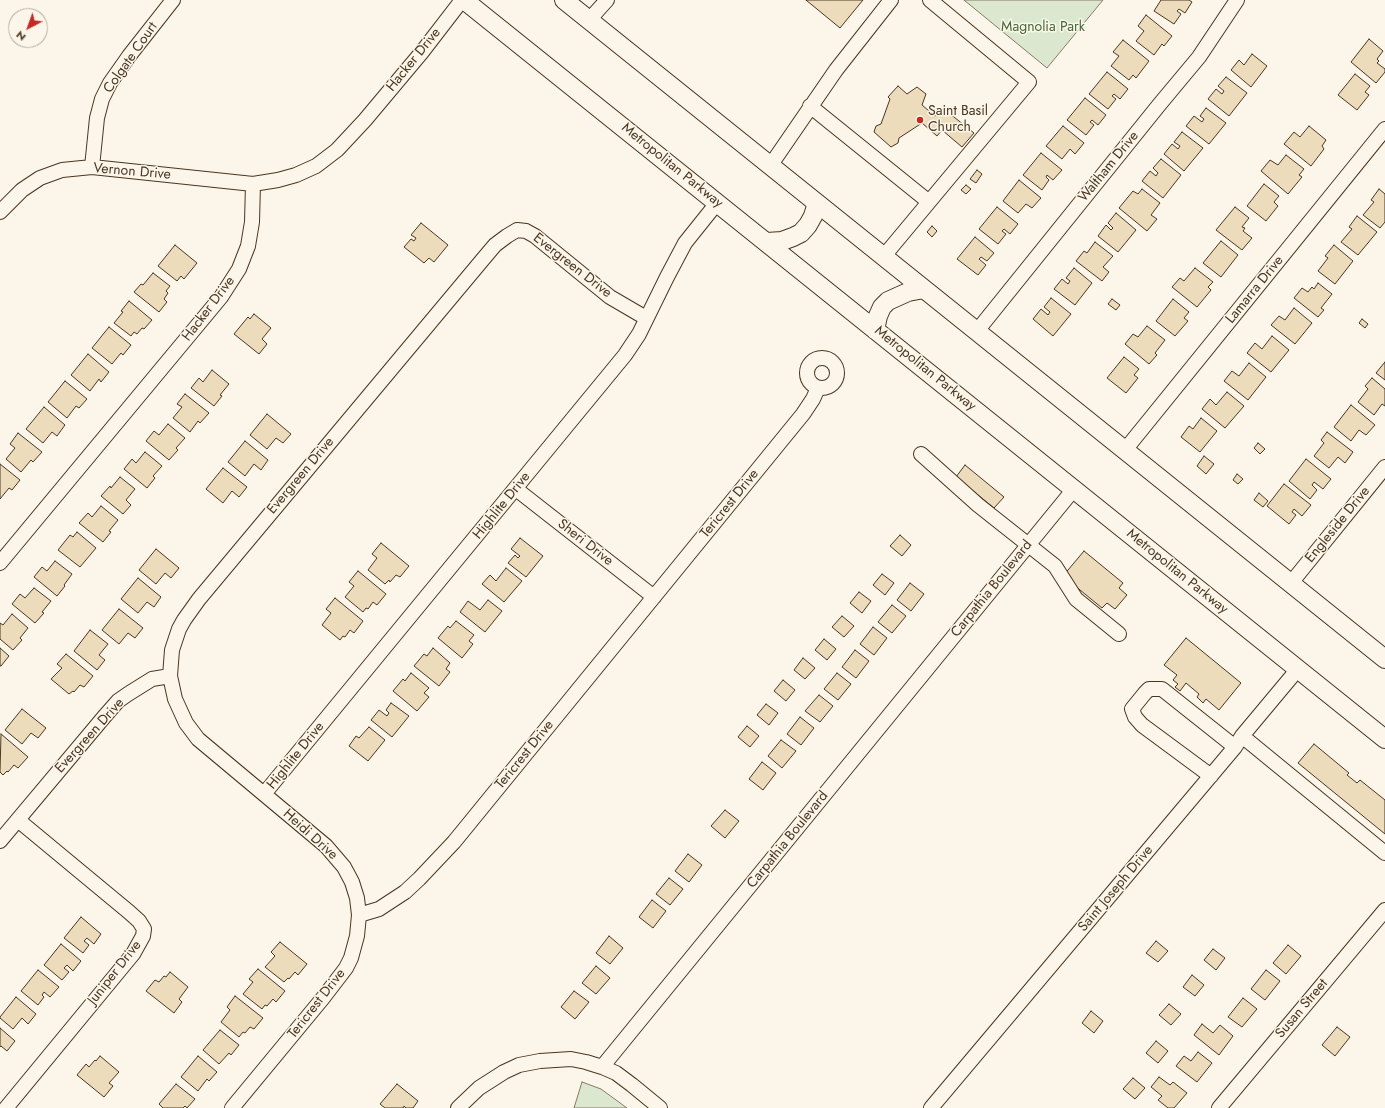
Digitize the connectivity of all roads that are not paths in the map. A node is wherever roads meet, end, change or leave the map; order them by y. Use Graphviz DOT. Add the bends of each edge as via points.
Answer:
graph roads {
  1 [pos="172,0"];
  2 [pos="463,0"];
  3 [pos="564,0"];
  4 [pos="608,0"];
  5 [pos="891,0"];
  6 [pos="930,0"];
  7 [pos="1236,0"];
  8 [pos="589,20"];
  9 [pos="810,106"];
  10 [pos="1385,129"];
  11 [pos="770,166"];
  12 [pos="92,167"];
  13 [pos="253,184"];
  14 [pos="929,202"];
  15 [pos="717,203"];
  16 [pos="817,203"];
  17 [pos="0,212"];
  18 [pos="767,242"];
  19 [pos="884,256"];
  20 [pos="924,289"];
  21 [pos="646,318"];
  22 [pos="876,330"];
  23 [pos="977,331"];
  24 [pos="818,388"];
  25 [pos="1125,450"];
  26 [pos="921,454"];
  27 [pos="1383,474"];
  28 [pos="516,489"];
  29 [pos="1074,489"];
  30 [pos="1029,544"];
  31 [pos="0,563"];
  32 [pos="1291,583"];
  33 [pos="654,597"];
  34 [pos="1119,634"];
  35 [pos="1385,659"];
  36 [pos="1298,669"];
  37 [pos="170,676"];
  38 [pos="1385,739"];
  39 [pos="1239,742"];
  40 [pos="1211,776"];
  41 [pos="264,794"];
  42 [pos="18,820"];
  43 [pos="0,841"];
  44 [pos="1385,852"];
  45 [pos="1385,910"];
  46 [pos="359,914"];
  47 [pos="602,1067"];
  48 [pos="6,1108"];
  49 [pos="232,1108"];
  50 [pos="458,1108"];
  51 [pos="660,1108"];
  52 [pos="931,1108"];
  53 [pos="1219,1108"];
  1 -- 12 [label="street, Colgate Court" via="129,56 102,99 97,118"];
  2 -- 13 [label="street, Hacker Drive" via="365,120 337,150 316,166 296,175"];
  2 -- 15 [label="main road, Metropolitan Parkway"];
  3 -- 8 [label="main road"];
  4 -- 8 [label="street"];
  5 -- 9 [label="street"];
  6 -- 14 [label="street" via="1029,82"];
  7 -- 23 [label="street, Waltham Drive" via="1199,57"];
  8 -- 11 [label="main road"];
  9 -- 11 [label="street"];
  9 -- 14 [label="street"];
  10 -- 25 [label="street, Lamarra Drive"];
  11 -- 16 [label="main road"];
  12 -- 13 [label="street, Vernon Drive"];
  12 -- 17 [label="street, Vernon Drive" via="62,170 40,178 22,190"];
  13 -- 31 [label="street, Hacker Drive" via="252,222 248,246 239,269 221,297"];
  14 -- 19 [label="street"];
  15 -- 18 [label="main road, Metropolitan Parkway"];
  15 -- 21 [label="street, Highlite Drive" via="685,244"];
  16 -- 18 [label="main road" via="813,216 801,233 782,241"];
  16 -- 19 [label="main road"];
  18 -- 22 [label="main road, Metropolitan Parkway"];
  19 -- 20 [label="main road"];
  20 -- 22 [label="main road" via="888,300 878,316"];
  20 -- 23 [label="main road"];
  21 -- 28 [label="street, Highlite Drive" via="626,355"];
  21 -- 37 [label="street, Evergreen Drive" via="610,297 535,236 517,230 507,236 484,258 190,610 179,629 172,650"];
  22 -- 29 [label="main road, Metropolitan Parkway"];
  23 -- 25 [label="main road"];
  24 -- 33 [label="street, Tericrest Drive" via="814,399 803,414"];
  25 -- 32 [label="main road"];
  26 -- 30 [label="street" via="978,505"];
  27 -- 32 [label="street, Engleside Drive"];
  28 -- 33 [label="street, Sheri Drive"];
  28 -- 41 [label="street, Highlite Drive"];
  29 -- 30 [label="street, Carpathia Boulevard"];
  29 -- 36 [label="main road, Metropolitan Parkway"];
  30 -- 34 [label="street" via="1055,566 1076,599"];
  30 -- 47 [label="street, Carpathia Boulevard"];
  32 -- 35 [label="main road"];
  33 -- 46 [label="street, Tericrest Drive" via="449,847 405,892 379,909"];
  36 -- 38 [label="main road, Metropolitan Parkway"];
  36 -- 39 [label="street, Saint Joseph Drive"];
  37 -- 41 [label="street, Heidi Drive" via="175,699 194,734"];
  37 -- 42 [label="street, Evergreen Drive" via="152,679 118,701"];
  39 -- 40 [label="street, Saint Joseph Drive"];
  39 -- 40 [label="street" via="1162,689 1149,689 1145,693 1132,709 1135,717 1142,725"];
  39 -- 44 [label="street"];
  40 -- 52 [label="street, Saint Joseph Drive"];
  41 -- 46 [label="street, Heidi Drive" via="336,856 352,882"];
  42 -- 43 [label="street, Evergreen Drive"];
  42 -- 48 [label="street, Juniper Drive" via="129,912 144,930 133,954"];
  45 -- 53 [label="street, Susan Street"];
  46 -- 49 [label="street, Tericrest Drive" via="358,936 346,968"];
  47 -- 50 [label="street" via="571,1059 540,1060 519,1065 490,1080"];
  47 -- 51 [label="street" via="632,1084"];
}
